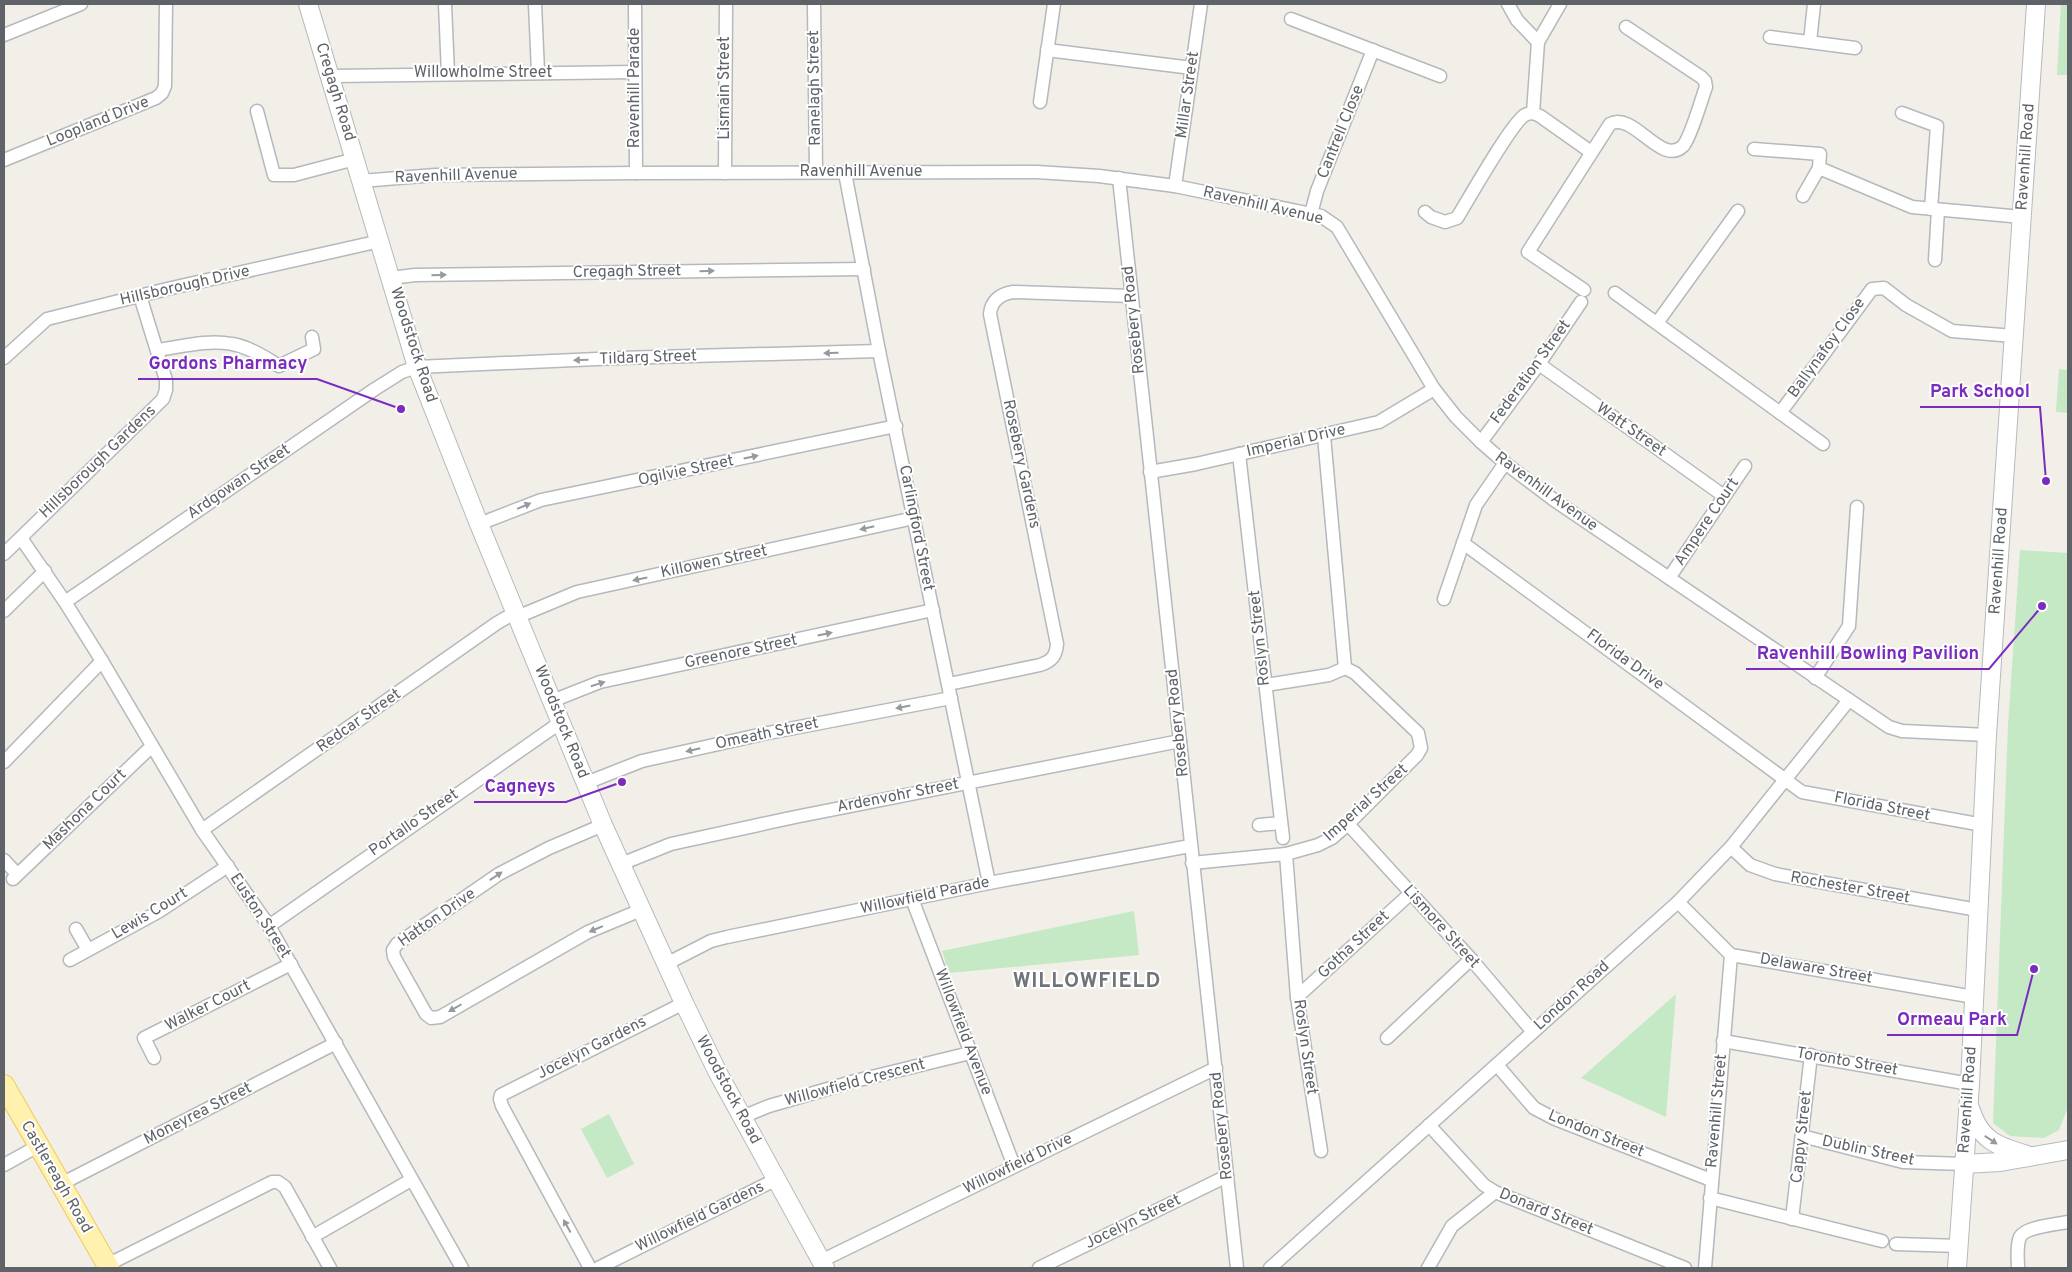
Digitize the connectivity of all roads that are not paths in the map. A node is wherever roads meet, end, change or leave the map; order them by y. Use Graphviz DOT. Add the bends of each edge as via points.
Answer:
graph roads {
  1 [pos="81,4"];
  2 [pos="166,4"];
  3 [pos="308,4"];
  4 [pos="446,4"];
  5 [pos="535,4"];
  6 [pos="635,4"];
  7 [pos="726,4"];
  8 [pos="814,4"];
  9 [pos="1054,4"];
  10 [pos="1201,4"];
  11 [pos="1508,4"];
  12 [pos="1560,4"];
  13 [pos="1814,4"];
  14 [pos="2036,4"];
  15 [pos="1291,19"];
  16 [pos="1626,26"];
  17 [pos="4,35"];
  18 [pos="1770,37"];
  19 [pos="1538,42"];
  20 [pos="1810,42"];
  21 [pos="1855,48"];
  22 [pos="1047,50"];
  23 [pos="1373,50"];
  24 [pos="1192,68"];
  25 [pos="538,72"];
  26 [pos="635,72"];
  27 [pos="448,74"];
  28 [pos="331,76"];
  29 [pos="1440,76"];
  30 [pos="1040,102"];
  31 [pos="257,111"];
  32 [pos="1533,113"];
  33 [pos="1902,113"];
  34 [pos="1754,149"];
  35 [pos="1591,152"];
  36 [pos="355,159"];
  37 [pos="4,160"];
  38 [pos="1819,168"];
  39 [pos="816,172"];
  40 [pos="636,173"];
  41 [pos="725,173"];
  42 [pos="845,173"];
  43 [pos="1119,178"];
  44 [pos="361,181"];
  45 [pos="1175,186"];
  46 [pos="1803,196"];
  47 [pos="1934,210"];
  48 [pos="1738,211"];
  49 [pos="1425,212"];
  50 [pos="1311,214"];
  51 [pos="2022,217"];
  52 [pos="380,241"];
  53 [pos="1935,260"];
  54 [pos="864,269"];
  55 [pos="391,278"];
  56 [pos="1615,293"];
  57 [pos="140,296"];
  58 [pos="1132,296"];
  59 [pos="1656,323"];
  60 [pos="2014,336"];
  61 [pos="312,337"];
  62 [pos="157,350"];
  63 [pos="879,351"];
  64 [pos="4,358"];
  65 [pos="1538,364"];
  66 [pos="417,367"];
  67 [pos="1434,389"];
  68 [pos="1780,413"];
  69 [pos="896,426"];
  70 [pos="1324,436"];
  71 [pos="1481,442"];
  72 [pos="1823,444"];
  73 [pos="1239,454"];
  74 [pos="1505,463"];
  75 [pos="1745,466"];
  76 [pos="1150,472"];
  77 [pos="1724,496"];
  78 [pos="1857,507"];
  79 [pos="914,518"];
  80 [pos="479,524"];
  81 [pos="21,538"];
  82 [pos="1463,543"];
  83 [pos="4,554"];
  84 [pos="45,572"];
  85 [pos="1669,578"];
  86 [pos="1444,599"];
  87 [pos="65,602"];
  88 [pos="933,610"];
  89 [pos="4,611"];
  90 [pos="515,611"];
  91 [pos="102,661"];
  92 [pos="1345,668"];
  93 [pos="1815,678"];
  94 [pos="949,684"];
  95 [pos="1266,685"];
  96 [pos="951,698"];
  97 [pos="1849,700"];
  98 [pos="552,701"];
  99 [pos="560,722"];
  100 [pos="1987,735"];
  101 [pos="1180,741"];
  102 [pos="152,746"];
  103 [pos="4,762"];
  104 [pos="1785,780"];
  105 [pos="586,783"];
  106 [pos="968,783"];
  107 [pos="1281,823"];
  108 [pos="1348,824"];
  109 [pos="603,825"];
  110 [pos="1259,825"];
  111 [pos="1983,826"];
  112 [pos="202,830"];
  113 [pos="1283,838"];
  114 [pos="1190,846"];
  115 [pos="1730,847"];
  116 [pos="1286,854"];
  117 [pos="4,860"];
  118 [pos="1192,863"];
  119 [pos="620,864"];
  120 [pos="228,866"];
  121 [pos="989,883"];
  122 [pos="1410,893"];
  123 [pos="912,899"];
  124 [pos="1678,902"];
  125 [pos="641,910"];
  126 [pos="1978,910"];
  127 [pos="269,926"];
  128 [pos="76,929"];
  129 [pos="88,950"];
  130 [pos="1731,955"];
  131 [pos="70,960"];
  132 [pos="1471,960"];
  133 [pos="291,964"];
  134 [pos="666,964"];
  135 [pos="1297,997"];
  136 [pos="1974,997"];
  137 [pos="684,1002"];
  138 [pos="1533,1032"];
  139 [pos="1387,1038"];
  140 [pos="1723,1040"];
  141 [pos="336,1043"];
  142 [pos="970,1053"];
  143 [pos="1811,1055"];
  144 [pos="154,1058"];
  145 [pos="1497,1065"];
  146 [pos="1216,1068"];
  147 [pos="1970,1084"];
  148 [pos="4,1086"];
  149 [pos="1969,1105"];
  150 [pos="742,1117"];
  151 [pos="1429,1125"];
  152 [pos="1802,1136"];
  153 [pos="38,1146"];
  154 [pos="1320,1150"];
  155 [pos="2068,1150"];
  156 [pos="2030,1156"];
  157 [pos="1964,1164"];
  158 [pos="4,1165"];
  159 [pos="1014,1166"];
  160 [pos="1227,1176"];
  161 [pos="411,1180"];
  162 [pos="775,1180"];
  163 [pos="1711,1180"];
  164 [pos="61,1184"];
  165 [pos="1495,1192"];
  166 [pos="1710,1198"];
  167 [pos="1792,1219"];
  168 [pos="2068,1222"];
  169 [pos="312,1237"];
  170 [pos="1882,1241"];
  171 [pos="1896,1244"];
  172 [pos="1959,1246"];
  173 [pos="823,1265"];
  174 [pos="108,1267"];
  175 [pos="330,1268"];
  176 [pos="462,1268"];
  177 [pos="590,1268"];
  178 [pos="598,1268"];
  179 [pos="1039,1268"];
  180 [pos="1237,1268"];
  181 [pos="1270,1268"];
  182 [pos="1428,1268"];
  183 [pos="1685,1268"];
  184 [pos="1705,1268"];
  185 [pos="1957,1268"];
  186 [pos="2018,1268"];
  1 -- 17 [label="street"];
  2 -- 37 [label="street, Loopland Drive" via="165,86 162,93"];
  3 -- 28 [label="street, Cregagh Road"];
  4 -- 27 [label="street"];
  5 -- 25 [label="street"];
  6 -- 26 [label="street, Ravenhill Parade"];
  7 -- 41 [label="street, Lismain Street"];
  8 -- 39 [label="street, Ranelagh Street"];
  9 -- 22 [label="street"];
  10 -- 24 [label="street, Millar Street"];
  11 -- 19 [label="street" via="1520,25"];
  12 -- 19 [label="street"];
  13 -- 20 [label="street"];
  14 -- 51 [label="street, Ravenhill Road"];
  15 -- 23 [label="street"];
  16 -- 35 [label="street" via="1700,77 1706,87 1686,141 1678,149 1666,150 1620,121 1610,124"];
  18 -- 20 [label="street"];
  19 -- 32 [label="street"];
  20 -- 21 [label="street"];
  22 -- 24 [label="street"];
  22 -- 30 [label="street"];
  23 -- 29 [label="street"];
  23 -- 50 [label="street, Cantrell Close" via="1317,191"];
  24 -- 45 [label="street, Millar Street"];
  25 -- 26 [label="street, Willowholme Street"];
  25 -- 27 [label="street, Willowholme Street"];
  26 -- 40 [label="street, Ravenhill Parade"];
  27 -- 28 [label="street, Willowholme Street"];
  28 -- 36 [label="street, Cregagh Road"];
  31 -- 36 [label="street" via="274,175 294,175"];
  32 -- 35 [label="street"];
  32 -- 49 [label="street" via="1520,118 1456,218 1445,222"];
  33 -- 47 [label="street" via="1937,126"];
  34 -- 38 [label="street" via="1820,154"];
  35 -- 65 [label="street, Federation Street" via="1528,252 1582,296"];
  36 -- 44 [label="street, Cregagh Road"];
  38 -- 46 [label="street"];
  38 -- 47 [label="street" via="1898,202"];
  39 -- 41 [label="street, Ravenhill Avenue"];
  39 -- 42 [label="street, Ravenhill Avenue"];
  40 -- 41 [label="street, Ravenhill Avenue"];
  40 -- 44 [label="street, Ravenhill Avenue" via="434,175"];
  42 -- 43 [label="street, Ravenhill Avenue" via="1037,172"];
  42 -- 54 [label="street, Carlingford Street"];
  43 -- 45 [label="street, Ravenhill Avenue"];
  43 -- 58 [label="street, Rosebery Road"];
  44 -- 52 [label="street, Woodstock Road"];
  45 -- 50 [label="street, Ravenhill Avenue"];
  47 -- 51 [label="street"];
  47 -- 53 [label="street"];
  48 -- 59 [label="street"];
  50 -- 67 [label="street, Ravenhill Avenue" via="1330,220 1337,227"];
  51 -- 60 [label="street, Ravenhill Road"];
  52 -- 55 [label="street, Woodstock Road"];
  52 -- 57 [label="street, Hillsborough Drive"];
  55 -- 54 [label="street, Cregagh Street, one-way"];
  54 -- 63 [label="street, Carlingford Street"];
  55 -- 66 [label="street, Woodstock Road"];
  56 -- 59 [label="street, Ballynafoy Close"];
  57 -- 62 [label="street, Hillsborough Gardens"];
  57 -- 64 [label="street, Hillsborough Drive" via="47,319"];
  58 -- 76 [label="street, Rosebery Road"];
  58 -- 94 [label="street, Rosebery Gardens" via="1013,292 999,297 991,308 1056,652 1053,658 1040,665"];
  59 -- 68 [label="street, Ballynafoy Close"];
  60 -- 68 [label="street, Ballynafoy Close" via="1952,331 1906,305 1884,288 1872,288"];
  60 -- 100 [label="street, Ravenhill Road"];
  61 -- 62 [label="street" via="314,350 279,366 232,344"];
  62 -- 81 [label="street, Hillsborough Gardens" via="166,380 163,399"];
  63 -- 66 [label="street, Tildarg Street, one-way"];
  63 -- 69 [label="street, Carlingford Street"];
  65 -- 71 [label="street, Federation Street"];
  65 -- 77 [label="street, Watt Street"];
  66 -- 80 [label="street, Woodstock Road"];
  66 -- 87 [label="street, Ardgowan Street" via="402,372 376,389"];
  67 -- 70 [label="street, Imperial Drive" via="1379,422"];
  67 -- 71 [label="street, Ravenhill Avenue"];
  68 -- 72 [label="street, Ballynafoy Close"];
  69 -- 79 [label="street, Carlingford Street"];
  80 -- 69 [label="street, Ogilvie Street, one-way" via="541,500"];
  70 -- 73 [label="street, Imperial Drive"];
  70 -- 92 [label="street"];
  71 -- 74 [label="street, Ravenhill Avenue"];
  73 -- 76 [label="street, Imperial Drive"];
  73 -- 95 [label="street, Roslyn Street"];
  74 -- 82 [label="street" via="1478,501"];
  74 -- 85 [label="street, Ravenhill Avenue"];
  75 -- 77 [label="street, Ampere Court"];
  76 -- 101 [label="street, Rosebery Road"];
  77 -- 85 [label="street, Ampere Court"];
  78 -- 93 [label="street" via="1849,626"];
  79 -- 88 [label="street, Carlingford Street"];
  79 -- 90 [label="street, Killowen Street, one-way" via="577,592"];
  80 -- 90 [label="street, Woodstock Road"];
  81 -- 83 [label="street, Hillsborough Gardens"];
  81 -- 84 [label="street"];
  82 -- 86 [label="street"];
  82 -- 104 [label="street, Florida Drive"];
  84 -- 87 [label="street, Euston Street"];
  84 -- 89 [label="street"];
  85 -- 93 [label="street, Ravenhill Avenue"];
  87 -- 91 [label="street, Euston Street"];
  88 -- 94 [label="street, Carlingford Street"];
  98 -- 88 [label="street, Greenore Street, one-way" via="600,682"];
  90 -- 98 [label="street, Woodstock Road"];
  90 -- 112 [label="street, Redcar Street"];
  91 -- 102 [label="street, Euston Street"];
  91 -- 103 [label="street"];
  92 -- 95 [label="street" via="1329,675"];
  92 -- 108 [label="street, Imperial Street" via="1355,673 1418,733 1421,748"];
  93 -- 97 [label="street, Ravenhill Avenue"];
  94 -- 96 [label="street, Carlingford Street"];
  95 -- 107 [label="street, Roslyn Street"];
  96 -- 105 [label="street, Omeath Street, one-way" via="642,761"];
  96 -- 106 [label="street, Carlingford Street"];
  97 -- 100 [label="street, Ravenhill Avenue" via="1889,727 1902,731"];
  97 -- 104 [label="street, London Road"];
  98 -- 99 [label="street, Woodstock Road"];
  99 -- 105 [label="street, Woodstock Road"];
  99 -- 127 [label="street, Portallo Street"];
  100 -- 111 [label="street, Ravenhill Road"];
  101 -- 106 [label="street, Ardenvohr Street"];
  101 -- 114 [label="street, Rosebery Road"];
  102 -- 112 [label="street, Euston Street"];
  102 -- 117 [label="street, Mashona Court" via="15,876"];
  104 -- 111 [label="street, Florida Street" via="1802,792"];
  104 -- 115 [label="street, London Road"];
  105 -- 109 [label="street, Woodstock Road"];
  106 -- 119 [label="street, Ardenvohr Street" via="671,844"];
  106 -- 121 [label="street, Carlingford Street"];
  107 -- 110 [label="street"];
  107 -- 113 [label="street, Roslyn Street"];
  108 -- 116 [label="street, Imperial Street" via="1318,845"];
  108 -- 122 [label="street, Lismore Street"];
  109 -- 119 [label="street, Woodstock Road"];
  125 -- 109 [label="street, Hatton Drive, one-way" via="588,932 440,1017 431,1018 426,1014 394,958 392,950 397,944 499,874"];
  111 -- 126 [label="street, Ravenhill Road"];
  112 -- 120 [label="street, Euston Street"];
  114 -- 118 [label="street, Rosebery Road"];
  114 -- 121 [label="street, Willowfield Parade"];
  115 -- 124 [label="street, London Road"];
  115 -- 126 [label="street, Rochester Street" via="1750,865 1774,874"];
  116 -- 118 [label="street, Imperial Street"];
  116 -- 135 [label="street, Roslyn Street"];
  118 -- 146 [label="street, Rosebery Road"];
  119 -- 125 [label="street, Woodstock Road"];
  120 -- 127 [label="street, Euston Street"];
  120 -- 129 [label="street, Lewis Court" via="158,912"];
  121 -- 123 [label="street, Willowfield Parade"];
  122 -- 132 [label="street, Lismore Street"];
  122 -- 135 [label="street, Gotha Street"];
  123 -- 134 [label="street, Willowfield Parade" via="711,941"];
  123 -- 142 [label="street, Willowfield Avenue"];
  124 -- 130 [label="street"];
  124 -- 138 [label="street, London Road"];
  125 -- 134 [label="street, Woodstock Road"];
  126 -- 136 [label="street, Ravenhill Road"];
  127 -- 133 [label="street, Euston Street"];
  128 -- 129 [label="street"];
  129 -- 131 [label="street, Lewis Court"];
  130 -- 136 [label="street, Delaware Street"];
  130 -- 140 [label="street, Ravenhill Street"];
  132 -- 138 [label="street, Lismore Street"];
  132 -- 139 [label="street"];
  133 -- 141 [label="street, Euston Street"];
  133 -- 144 [label="street, Walker Court" via="144,1038"];
  134 -- 137 [label="street, Woodstock Road"];
  135 -- 154 [label="street, Roslyn Street"];
  136 -- 147 [label="street, Ravenhill Road"];
  137 -- 150 [label="street, Woodstock Road"];
  177 -- 137 [label="street, Jocelyn Gardens, one-way" via="502,1106 501,1094"];
  138 -- 145 [label="street, London Road"];
  140 -- 143 [label="street, Toronto Street"];
  140 -- 163 [label="street, Ravenhill Street"];
  141 -- 161 [label="street, Euston Street"];
  141 -- 164 [label="street, Moneyrea Street"];
  142 -- 150 [label="street, Willowfield Crescent" via="769,1106"];
  142 -- 159 [label="street, Willowfield Avenue"];
  143 -- 147 [label="street, Toronto Street"];
  143 -- 152 [label="street, Cappy Street"];
  145 -- 151 [label="street, London Road"];
  145 -- 163 [label="street, London Street" via="1534,1108"];
  146 -- 159 [label="street, Willowfield Drive"];
  146 -- 160 [label="street, Rosebery Road"];
  147 -- 149 [label="street, Ravenhill Road"];
  148 -- 153 [label="main road, Castlereagh Road"];
  149 -- 156 [label="street, one-way" via="1975,1124 1984,1136 2006,1149"];
  149 -- 157 [label="street, Ravenhill Road"];
  150 -- 162 [label="street, Woodstock Road"];
  151 -- 165 [label="street, Donard Street" via="1484,1185"];
  151 -- 181 [label="street, London Road"];
  152 -- 157 [label="street, Dublin Street" via="1903,1162"];
  152 -- 167 [label="street, Cappy Street"];
  153 -- 158 [label="street"];
  153 -- 164 [label="main road, Castlereagh Road"];
  155 -- 156 [label="street"];
  156 -- 157 [label="street"];
  157 -- 172 [label="street, Ravenhill Road"];
  159 -- 173 [label="street, Willowfield Drive"];
  160 -- 179 [label="street, Jocelyn Street"];
  160 -- 180 [label="street, Rosebery Road"];
  161 -- 169 [label="street"];
  161 -- 176 [label="street, Euston Street"];
  162 -- 173 [label="street, Woodstock Road"];
  162 -- 178 [label="street, Willowfield Gardens"];
  163 -- 166 [label="street, Ravenhill Street"];
  164 -- 174 [label="main road, Castlereagh Road"];
  165 -- 182 [label="street" via="1452,1226"];
  165 -- 183 [label="street, Donard Street"];
  166 -- 167 [label="street"];
  166 -- 184 [label="street, Ravenhill Street"];
  167 -- 170 [label="street"];
  168 -- 186 [label="street" via="2028,1230 2020,1236"];
  169 -- 174 [label="street" via="284,1187 272,1182"];
  169 -- 175 [label="street"];
  171 -- 172 [label="street"];
  172 -- 185 [label="street, Ravenhill Road"];
}
